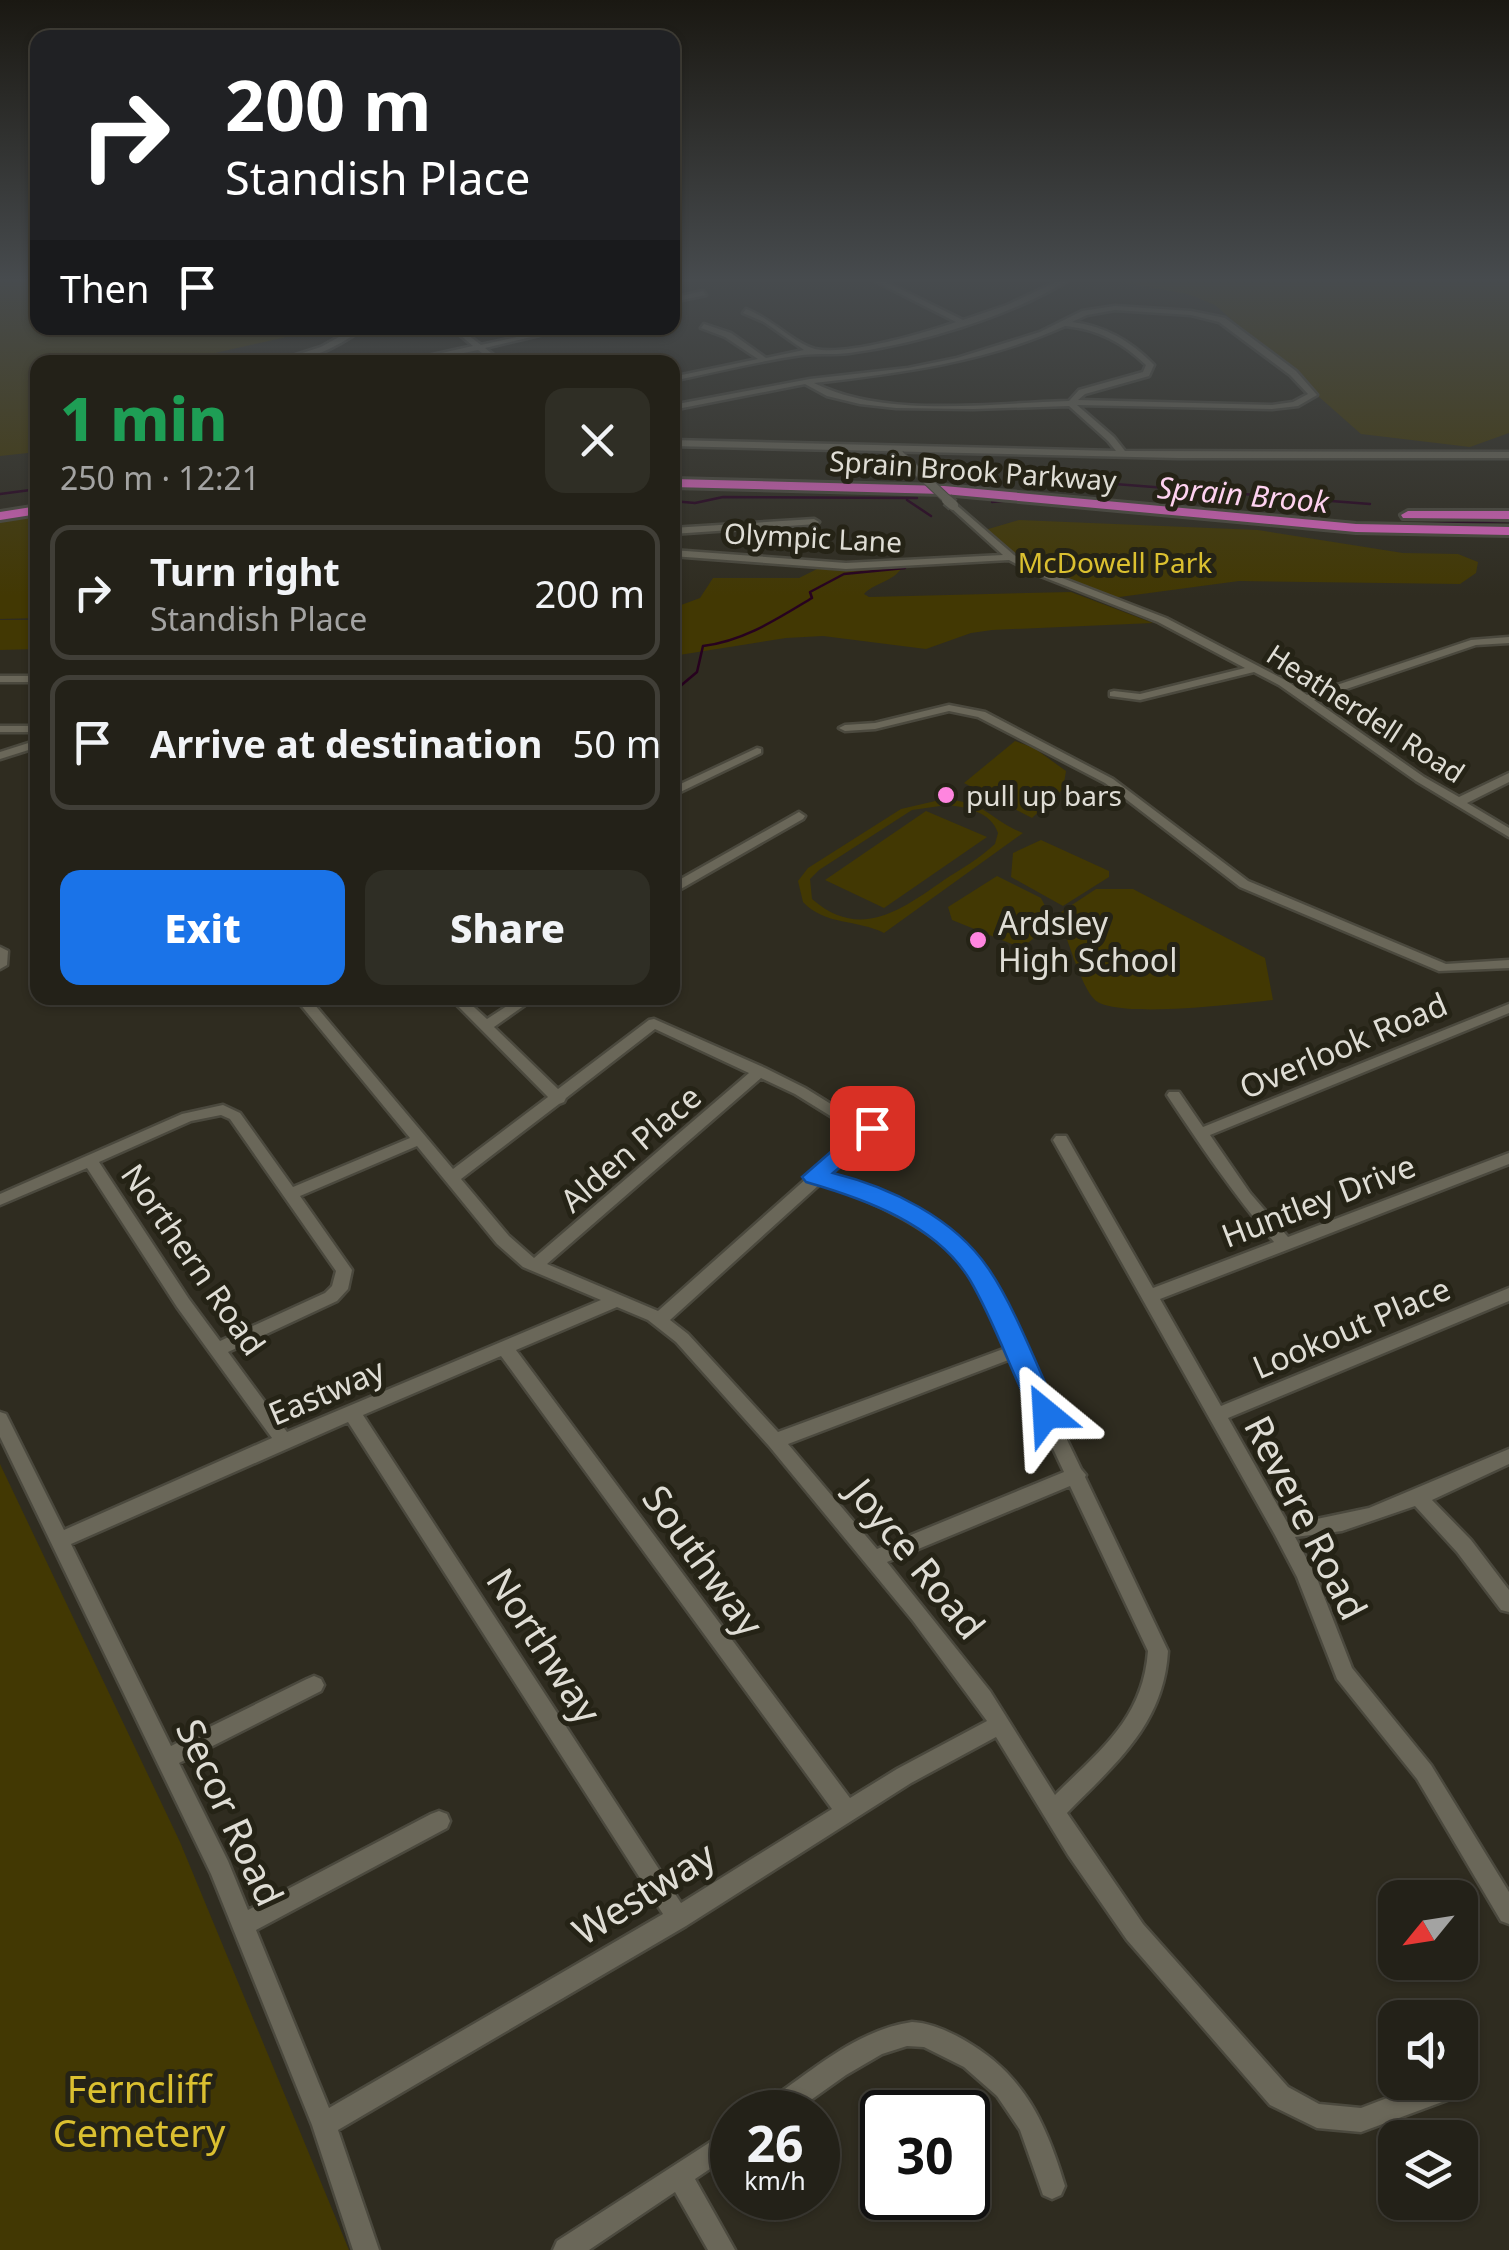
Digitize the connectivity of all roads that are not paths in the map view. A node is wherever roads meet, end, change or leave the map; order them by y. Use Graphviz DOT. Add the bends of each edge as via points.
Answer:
graph roads {
  1 [pos="785,386"];
  2 [pos="814,386"];
  3 [pos="1106,386"];
  4 [pos="1306,386"];
  5 [pos="1071,402"];
  6 [pos="680,406"];
  7 [pos="680,443"];
  8 [pos="897,452"];
  9 [pos="1122,454"];
  10 [pos="1509,455"];
  11 [pos="680,472"];
  12 [pos="680,483"];
  13 [pos="30,500"];
  14 [pos="0,505"];
  15 [pos="30,511"];
  16 [pos="1509,515"];
  17 [pos="0,516"];
  18 [pos="814,522"];
  19 [pos="680,530"];
  20 [pos="1509,531"];
  21 [pos="680,553"];
  22 [pos="1011,557"];
  23 [pos="1509,640"];
  24 [pos="1253,669"];
  25 [pos="0,678"];
  26 [pos="30,679"];
  27 [pos="1114,694"];
  28 [pos="1306,700"];
  29 [pos="0,728"];
  30 [pos="845,728"];
  31 [pos="30,729"];
  32 [pos="30,746"];
  33 [pos="758,751"];
  34 [pos="0,756"];
  35 [pos="1509,778"];
  36 [pos="680,789"];
  37 [pos="1457,803"];
  38 [pos="799,816"];
  39 [pos="1509,832"];
  40 [pos="680,885"];
  41 [pos="0,951"];
  42 [pos="1509,964"];
  43 [pos="0,965"];
  44 [pos="308,1005"];
  45 [pos="464,1005"];
  46 [pos="518,1005"];
  47 [pos="1509,1008"];
  48 [pos="485,1028"];
  49 [pos="760,1071"];
  50 [pos="1174,1094"];
  51 [pos="559,1099"];
  52 [pos="842,1117"];
  53 [pos="872,1128"];
  54 [pos="1199,1134"];
  55 [pos="420,1139"];
  56 [pos="1061,1140"];
  57 [pos="1509,1158"];
  58 [pos="90,1161"];
  59 [pos="814,1177"];
  60 [pos="452,1178"];
  61 [pos="290,1194"];
  62 [pos="0,1200"];
  63 [pos="1284,1244"];
  64 [pos="535,1266"];
  65 [pos="1509,1294"];
  66 [pos="1148,1297"];
  67 [pos="616,1301"];
  68 [pos="660,1320"];
  69 [pos="219,1349"];
  70 [pos="506,1350"];
  71 [pos="1015,1352"];
  72 [pos="351,1412"];
  73 [pos="1216,1415"];
  74 [pos="0,1419"];
  75 [pos="284,1440"];
  76 [pos="774,1441"];
  77 [pos="1509,1456"];
  78 [pos="1077,1476"];
  79 [pos="1418,1497"];
  80 [pos="1282,1530"];
  81 [pos="61,1540"];
  82 [pos="874,1559"];
  83 [pos="1508,1604"];
  84 [pos="314,1685"];
  85 [pos="1001,1724"];
  86 [pos="166,1759"];
  87 [pos="1054,1811"];
  88 [pos="846,1812"];
  89 [pos="440,1821"];
  90 [pos="1509,1913"];
  91 [pos="678,1918"];
  92 [pos="243,1925"];
  93 [pos="809,2090"];
  94 [pos="1415,2100"];
  95 [pos="324,2124"];
  96 [pos="710,2155"];
  97 [pos="679,2176"];
  98 [pos="1052,2186"];
  99 [pos="366,2250"];
  100 [pos="566,2250"];
  101 [pos="722,2250"];
  1 -- 6 [label="street"];
  2 -- 5 [label="street" via="834,396 892,404"];
  3 -- 5 [label="street"];
  4 -- 5 [label="street" via="1311,398 1272,407"];
  5 -- 9 [label="street"];
  7 -- 8 [label="street"];
  8 -- 9 [label="street"];
  8 -- 22 [label="street, Heatherdell Road, bridge"];
  9 -- 10 [label="street"];
  11 -- 16 [label="highway, Sprain Brook Parkway" via="925,479 1333,511"];
  12 -- 20 [label="highway, Sprain Brook Parkway" via="944,490 1327,526"];
  13 -- 14 [label="highway"];
  15 -- 17 [label="highway"];
  18 -- 19 [label="street, Olympic Lane"];
  21 -- 22 [label="street, Olympic Lane" via="846,566"];
  22 -- 24 [label="street, Heatherdell Road" via="1162,620"];
  23 -- 28 [label="street" via="1475,642"];
  24 -- 27 [label="street" via="1140,697"];
  24 -- 28 [label="street, Heatherdell Road"];
  25 -- 26 [label="street"];
  28 -- 37 [label="street, Heatherdell Road"];
  29 -- 31 [label="street"];
  30 -- 42 [label="street" via="949,708 981,714 1109,781 1244,884 1444,968"];
  32 -- 34 [label="street"];
  33 -- 36 [label="street"];
  35 -- 37 [label="street"];
  37 -- 39 [label="street, Heatherdell Road"];
  38 -- 40 [label="street"];
  41 -- 43 [label="street"];
  44 -- 55 [label="street, Joyce Road"];
  45 -- 48 [label="street"];
  46 -- 48 [label="street"];
  47 -- 54 [label="street, Overlook Road"];
  48 -- 51 [label="street"];
  49 -- 51 [label="street" via="654,1023"];
  49 -- 52 [label="street"];
  49 -- 64 [label="street, Alden Place"];
  50 -- 54 [label="street"];
  51 -- 60 [label="street"];
  53 -- 59 [label="street"];
  54 -- 63 [label="street"];
  55 -- 60 [label="street, Joyce Road"];
  55 -- 61 [label="street"];
  56 -- 66 [label="street, Revere Road"];
  57 -- 63 [label="street, Huntley Drive"];
  58 -- 61 [label="street" via="215,1110 235,1116"];
  58 -- 62 [label="street"];
  58 -- 69 [label="street, Northern Road"];
  59 -- 68 [label="street"];
  59 -- 71 [label="street" via="889,1202 956,1247 979,1274"];
  60 -- 64 [label="street, Joyce Road" via="503,1240"];
  61 -- 69 [label="street" via="337,1256 344,1277 340,1290"];
  63 -- 66 [label="street, Huntley Drive"];
  64 -- 67 [label="street, Joyce Road"];
  65 -- 73 [label="street, Lookout Place"];
  66 -- 73 [label="street, Revere Road"];
  67 -- 68 [label="street, Joyce Road"];
  67 -- 70 [label="street, Eastway"];
  68 -- 76 [label="street, Joyce Road"];
  69 -- 75 [label="street, Northern Road"];
  70 -- 72 [label="street, Eastway"];
  70 -- 88 [label="street, Southway"];
  71 -- 76 [label="street"];
  71 -- 78 [label="street"];
  72 -- 75 [label="street, Eastway"];
  72 -- 91 [label="street, Northway"];
  73 -- 80 [label="street, Revere Road"];
  74 -- 81 [label="street, Secor Road"];
  75 -- 81 [label="street, Eastway"];
  76 -- 82 [label="street, Joyce Road"];
  77 -- 79 [label="street"];
  78 -- 82 [label="street"];
  78 -- 87 [label="street" via="1144,1616 1160,1674 1152,1700 1124,1738"];
  79 -- 80 [label="street" via="1324,1530"];
  79 -- 83 [label="street"];
  80 -- 90 [label="street, Revere Road" via="1344,1673 1424,1772"];
  81 -- 86 [label="street, Secor Road"];
  82 -- 85 [label="street, Joyce Road"];
  84 -- 86 [label="street"];
  85 -- 87 [label="street, Joyce Road"];
  85 -- 88 [label="street, Westway"];
  86 -- 92 [label="street, Secor Road"];
  87 -- 94 [label="street, Joyce Road" via="1136,1932 1280,2096 1317,2116 1361,2120"];
  88 -- 91 [label="street, Westway"];
  89 -- 92 [label="street"];
  91 -- 95 [label="street, Westway"];
  92 -- 95 [label="street, Secor Road"];
  93 -- 98 [label="street" via="884,2042 910,2032 936,2039 1004,2082 1040,2140"];
  95 -- 99 [label="street, Secor Road"];
  96 -- 97 [label="street"];
  97 -- 100 [label="street"];
  97 -- 101 [label="street"];
}
